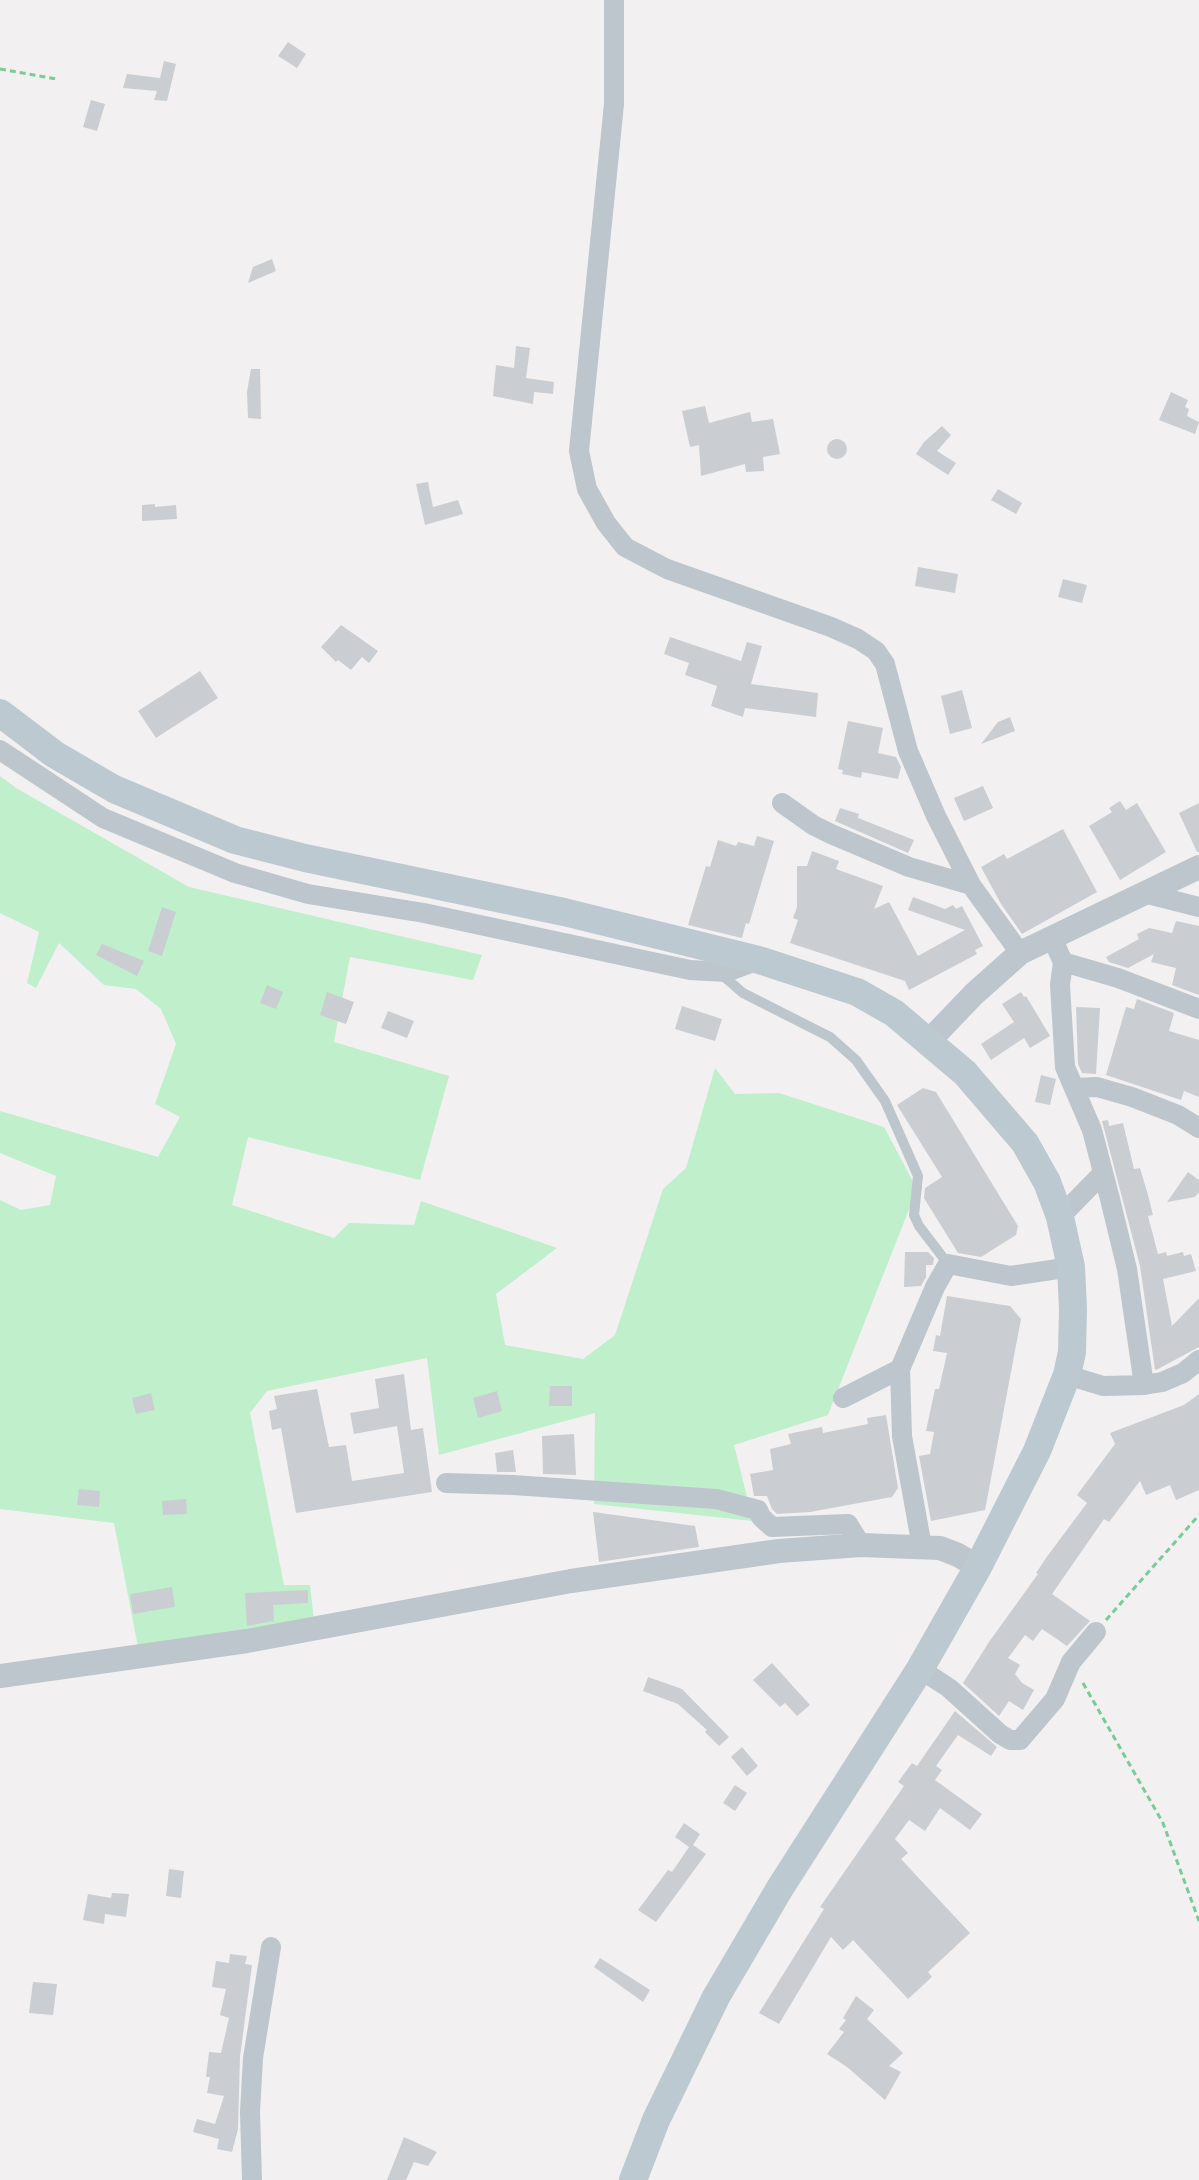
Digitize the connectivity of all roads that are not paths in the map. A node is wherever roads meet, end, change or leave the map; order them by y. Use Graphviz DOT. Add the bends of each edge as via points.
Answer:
graph roads {
  1 [pos="614,0"];
  2 [pos="0,713"];
  3 [pos="0,750"];
  4 [pos="782,803"];
  5 [pos="1199,867"];
  6 [pos="971,885"];
  7 [pos="1144,893"];
  8 [pos="1199,907"];
  9 [pos="1052,938"];
  10 [pos="1020,953"];
  11 [pos="759,960"];
  12 [pos="1063,962"];
  13 [pos="719,972"];
  14 [pos="1199,1009"];
  15 [pos="929,1041"];
  16 [pos="1075,1088"];
  17 [pos="1199,1128"];
  18 [pos="1103,1173"];
  19 [pos="1060,1217"];
  20 [pos="948,1264"];
  21 [pos="1071,1267"];
  22 [pos="1199,1360"];
  23 [pos="900,1369"];
  24 [pos="1067,1375"];
  25 [pos="1144,1385"];
  26 [pos="843,1398"];
  27 [pos="446,1483"];
  28 [pos="861,1545"];
  29 [pos="922,1547"];
  30 [pos="978,1567"];
  31 [pos="1096,1632"];
  32 [pos="920,1669"];
  33 [pos="0,1676"];
  34 [pos="271,1947"];
  35 [pos="252,2180"];
  36 [pos="633,2180"];
  1 -- 6 [label="street" via="614,104 579,451 587,489 625,547 667,569 831,627 876,651 885,664 908,751"];
  2 -- 11 [label="main road" via="54,754 114,789 235,840"];
  3 -- 13 [label="street" via="103,818 235,873 308,894"];
  4 -- 6 [label="street" via="831,834 909,867"];
  5 -- 7 [label="street"];
  6 -- 10 [label="street"];
  7 -- 8 [label="street"];
  7 -- 9 [label="street"];
  9 -- 10 [label="street"];
  9 -- 12 [label="street"];
  10 -- 15 [label="street"];
  11 -- 13 [label="street"];
  11 -- 15 [label="main road" via="857,992"];
  12 -- 14 [label="street"];
  12 -- 16 [label="street" via="1062,1042"];
  13 -- 20 [label="lane" via="743,993 830,1037 856,1060 885,1101 918,1176 914,1215"];
  15 -- 19 [label="main road" via="965,1073 1025,1143"];
  16 -- 17 [label="street" via="1097,1087 1132,1097"];
  16 -- 18 [label="street"];
  18 -- 19 [label="street"];
  18 -- 25 [label="street" via="1127,1269"];
  19 -- 21 [label="main road"];
  20 -- 21 [label="street" via="1011,1276"];
  20 -- 23 [label="street"];
  21 -- 24 [label="main road" via="1072,1352"];
  22 -- 25 [label="street" via="1183,1373"];
  23 -- 26 [label="street"];
  23 -- 29 [label="street" via="902,1436"];
  24 -- 25 [label="street" via="1103,1386"];
  24 -- 30 [label="main road" via="1037,1451"];
  27 -- 28 [label="street" via="716,1499 758,1510 772,1527 848,1524"];
  28 -- 29 [label="street"];
  28 -- 33 [label="street" via="779,1551 571,1581 247,1641"];
  29 -- 30 [label="street" via="940,1548"];
  30 -- 32 [label="main road"];
  31 -- 32 [label="street" via="1071,1662 1055,1699 1020,1740 1000,1734"];
  32 -- 36 [label="main road" via="716,1997"];
  34 -- 35 [label="street" via="253,2058"];
}
